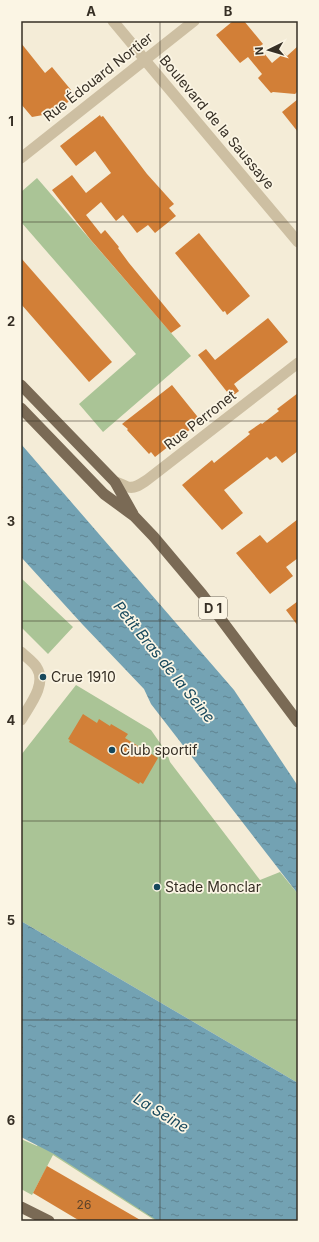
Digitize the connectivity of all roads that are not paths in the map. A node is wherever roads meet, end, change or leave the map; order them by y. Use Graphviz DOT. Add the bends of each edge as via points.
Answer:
graph roads {
  1 [pos="113,21"];
  2 [pos="194,21"];
  3 [pos="144,59"];
  4 [pos="21,158"];
  5 [pos="298,242"];
  6 [pos="298,363"];
  7 [pos="21,385"];
  8 [pos="21,408"];
  9 [pos="115,482"];
  10 [pos="134,516"];
  11 [pos="21,652"];
  12 [pos="21,720"];
  13 [pos="298,722"];
  14 [pos="21,1207"];
  15 [pos="49,1221"];
  1 -- 3 [label="street, Boulevard de la Saussaye"];
  2 -- 3 [label="street, Rue Édouard Nortier"];
  3 -- 4 [label="street, Rue Édouard Nortier"];
  3 -- 5 [label="street, Boulevard de la Saussaye"];
  6 -- 9 [label="street, Rue Perronet" via="140,485 128,487"];
  7 -- 9 [label="main road, D 1"];
  8 -- 10 [label="main road, D 1" via="104,494"];
  9 -- 10 [label="main road, D 1"];
  10 -- 13 [label="main road, D 1" via="202,594"];
  11 -- 12 [label="street" via="37,668 40,677 39,690"];
  14 -- 15 [label="main road"];
}
